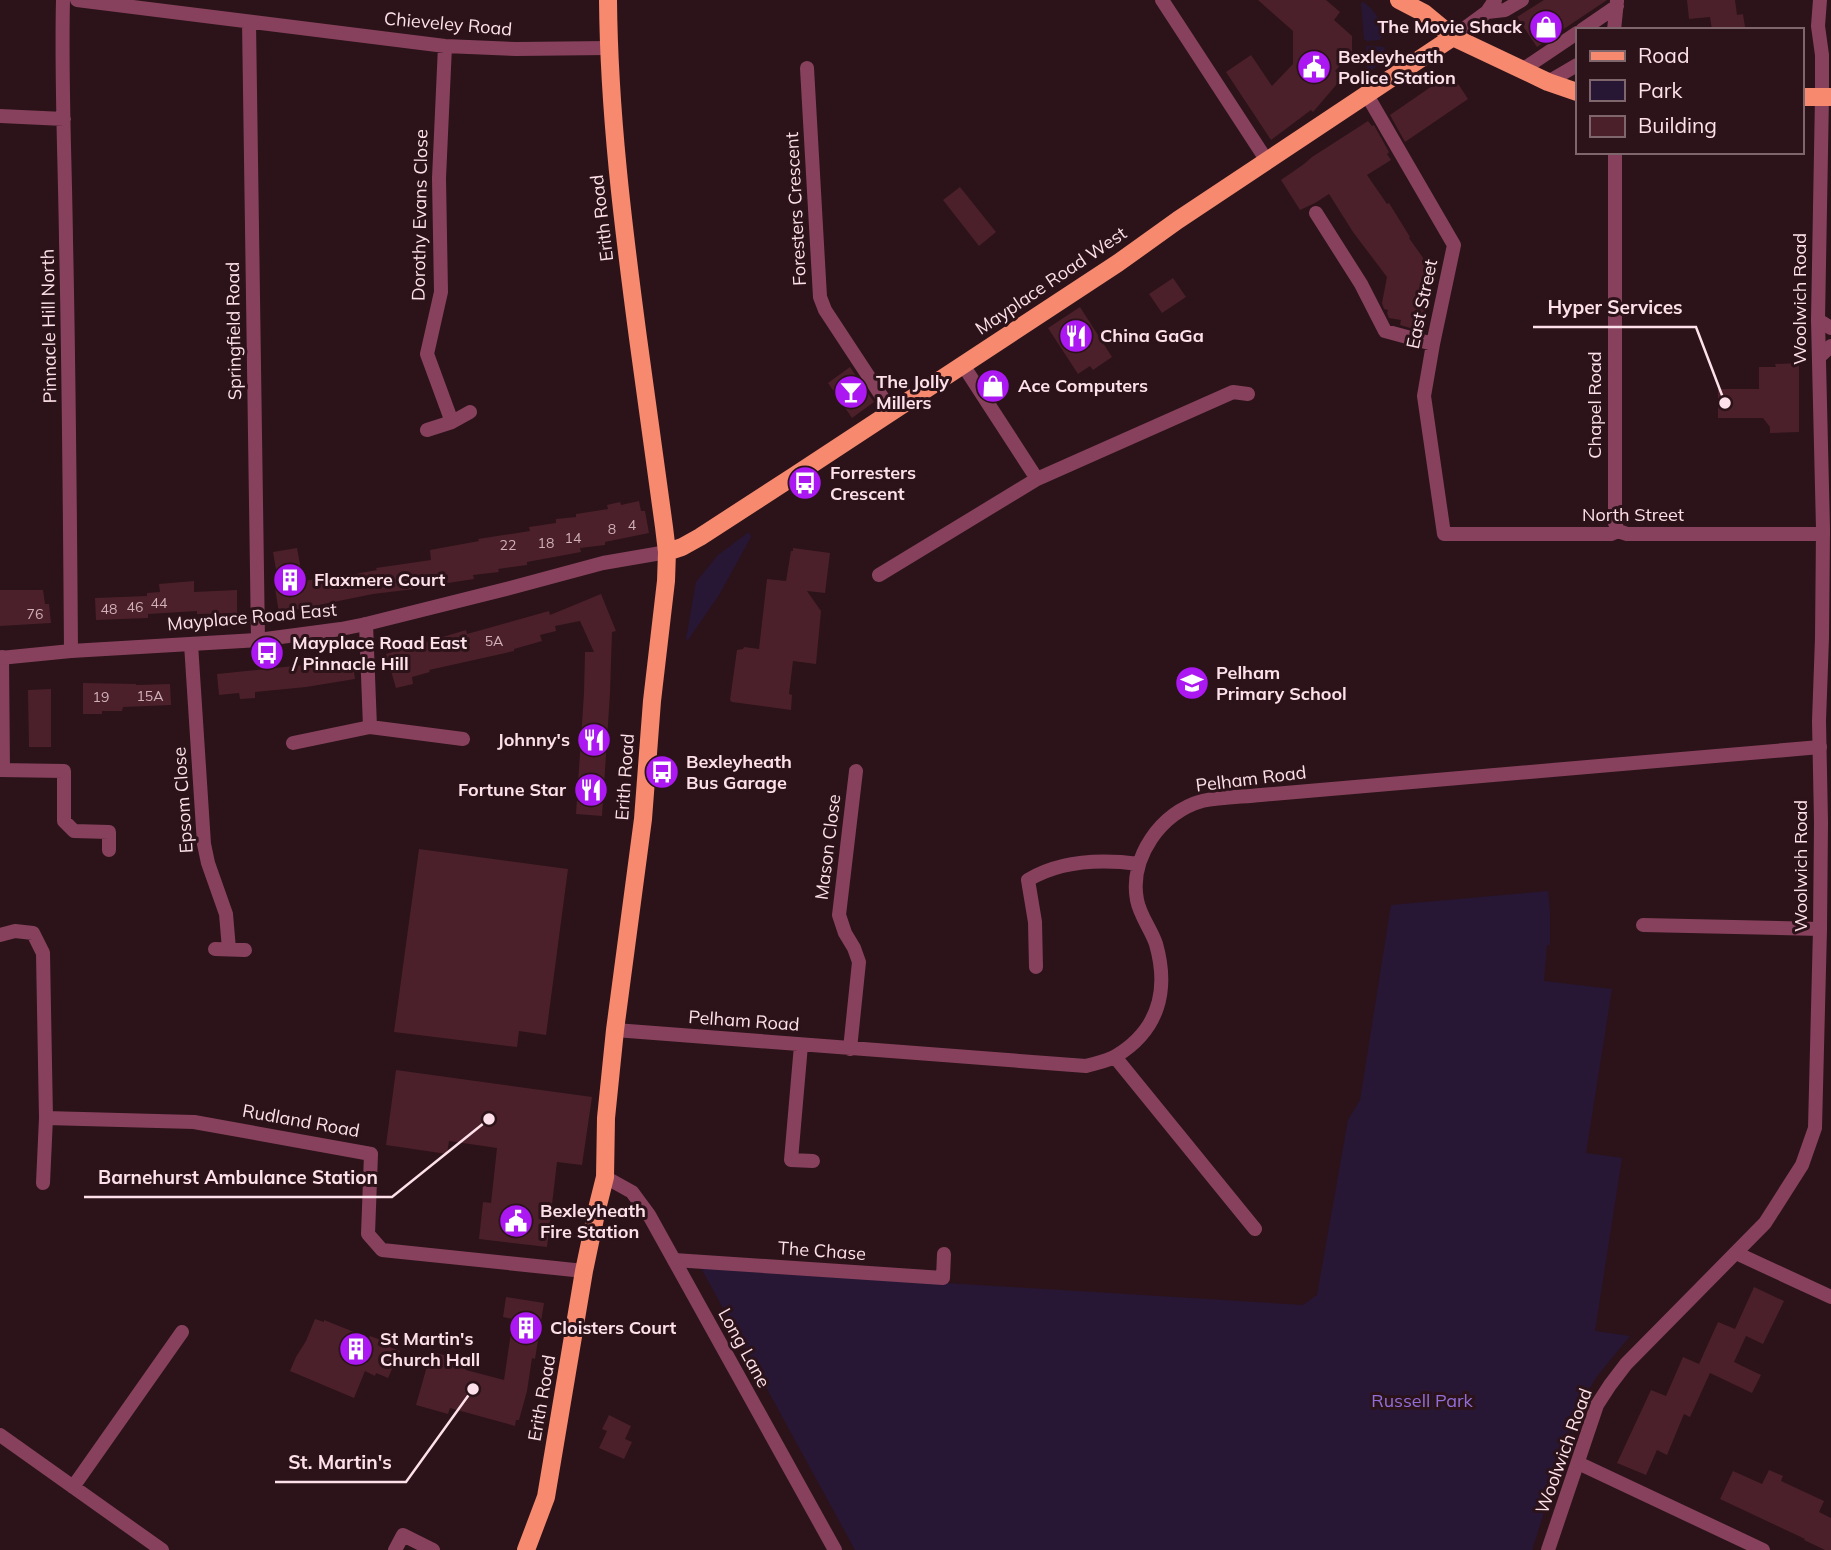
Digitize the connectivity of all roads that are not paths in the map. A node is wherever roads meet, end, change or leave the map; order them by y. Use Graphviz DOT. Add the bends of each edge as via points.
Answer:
graph roads {
  1 [pos="63,0"];
  2 [pos="77,0"];
  3 [pos="608,0"];
  4 [pos="1162,0"];
  5 [pos="1399,0"];
  6 [pos="1522,0"];
  7 [pos="1820,0"];
  8 [pos="1617,3"];
  9 [pos="1491,6"];
  10 [pos="249,22"];
  11 [pos="1585,28"];
  12 [pos="1614,28"];
  13 [pos="1576,34"];
  14 [pos="1453,37"];
  15 [pos="445,46"];
  16 [pos="608,48"];
  17 [pos="1576,66"];
  18 [pos="807,68"];
  19 [pos="1522,70"];
  20 [pos="1548,82"];
  21 [pos="1576,92"];
  22 [pos="1826,96"];
  23 [pos="1803,97"];
  24 [pos="1369,99"];
  25 [pos="0,116"];
  26 [pos="64,119"];
  27 [pos="1615,154"];
  28 [pos="1267,161"];
  29 [pos="1316,213"];
  30 [pos="1818,320"];
  31 [pos="1831,328"];
  32 [pos="1433,344"];
  33 [pos="1831,346"];
  34 [pos="1819,357"];
  35 [pos="963,365"];
  36 [pos="1248,394"];
  37 [pos="470,412"];
  38 [pos="892,412"];
  39 [pos="452,422"];
  40 [pos="427,430"];
  41 [pos="1037,479"];
  42 [pos="1618,530"];
  43 [pos="1444,534"];
  44 [pos="1823,534"];
  45 [pos="667,552"];
  46 [pos="879,575"];
  47 [pos="366,624"];
  48 [pos="258,640"];
  49 [pos="191,644"];
  50 [pos="71,651"];
  51 [pos="1,658"];
  52 [pos="370,727"];
  53 [pos="463,738"];
  54 [pos="293,743"];
  55 [pos="1819,747"];
  56 [pos="2,770"];
  57 [pos="856,771"];
  58 [pos="109,850"];
  59 [pos="1139,864"];
  60 [pos="1643,925"];
  61 [pos="1820,929"];
  62 [pos="0,935"];
  63 [pos="245,950"];
  64 [pos="1036,967"];
  65 [pos="615,1030"];
  66 [pos="802,1045"];
  67 [pos="850,1049"];
  68 [pos="1115,1057"];
  69 [pos="46,1118"];
  70 [pos="813,1161"];
  71 [pos="605,1177"];
  72 [pos="43,1183"];
  73 [pos="1255,1229"];
  74 [pos="1736,1253"];
  75 [pos="944,1254"];
  76 [pos="674,1260"];
  77 [pos="584,1271"];
  78 [pos="1831,1297"];
  79 [pos="181,1332"];
  80 [pos="0,1434"];
  81 [pos="1578,1463"];
  82 [pos="73,1487"];
  83 [pos="162,1550"];
  84 [pos="395,1550"];
  85 [pos="433,1550"];
  86 [pos="526,1550"];
  87 [pos="835,1550"];
  88 [pos="1548,1550"];
  89 [pos="1763,1550"];
  1 -- 26 [label="street, Pinnacle Hill North"];
  2 -- 10 [label="street, Chieveley Road"];
  3 -- 16 [label="main road, Erith Road"];
  4 -- 28 [label="street"];
  5 -- 14 [label="main road"];
  6 -- 9 [label="street" via="1505,10"];
  7 -- 22 [label="street, Woolwich Road" via="1818,26"];
  8 -- 11 [label="street"];
  8 -- 12 [label="street"];
  9 -- 14 [label="street"];
  10 -- 15 [label="street, Chieveley Road"];
  10 -- 48 [label="street, Springfield Road"];
  13 -- 19 [label="street"];
  14 -- 19 [label="main road"];
  14 -- 24 [label="main road, Mayplace Road West"];
  15 -- 16 [label="street, Chieveley Road"];
  15 -- 39 [label="street, Dorothy Evans Close" via="439,178 441,292 427,354"];
  16 -- 45 [label="main road, Erith Road" via="622,215"];
  17 -- 20 [label="street"];
  18 -- 38 [label="street, Foresters Crescent" via="820,298"];
  19 -- 20 [label="main road"];
  20 -- 21 [label="main road"];
  22 -- 23 [label="main road"];
  22 -- 30 [label="street, Woolwich Road"];
  24 -- 28 [label="main road, Mayplace Road West"];
  24 -- 32 [label="street, East Street" via="1454,245"];
  25 -- 26 [label="street"];
  26 -- 50 [label="street, Pinnacle Hill North"];
  27 -- 42 [label="street, Chapel Road" via="1614,509"];
  28 -- 35 [label="main road, Mayplace Road West"];
  29 -- 32 [label="street" via="1385,331"];
  30 -- 31 [label="street"];
  30 -- 34 [label="street, Woolwich Road"];
  32 -- 43 [label="street, East Street" via="1424,396"];
  33 -- 34 [label="street"];
  34 -- 44 [label="street, Woolwich Road"];
  35 -- 38 [label="main road, Mayplace Road West"];
  35 -- 41 [label="street"];
  36 -- 41 [label="street" via="1233,392"];
  37 -- 39 [label="street"];
  38 -- 45 [label="main road, Mayplace Road West" via="700,537"];
  39 -- 40 [label="street"];
  41 -- 46 [label="street"];
  42 -- 43 [label="street, North Street" via="1611,534"];
  42 -- 44 [label="street, North Street" via="1627,534"];
  44 -- 55 [label="street, Woolwich Road"];
  45 -- 47 [label="street, Mayplace Road East" via="603,563"];
  45 -- 65 [label="main road, Erith Road" via="643,820"];
  47 -- 48 [label="street, Mayplace Road East"];
  47 -- 52 [label="street"];
  48 -- 49 [label="street, Mayplace Road East"];
  49 -- 50 [label="street, Mayplace Road East"];
  49 -- 63 [label="street, Epsom Close" via="204,844 226,914 222,950"];
  50 -- 51 [label="street, Mayplace Road East"];
  51 -- 56 [label="street"];
  52 -- 53 [label="street"];
  52 -- 54 [label="street"];
  55 -- 59 [label="street, Pelham Road" via="1202,801 1166,821 1149,840"];
  55 -- 61 [label="street, Woolwich Road"];
  56 -- 58 [label="street" via="64,771 64,821 74,831 109,832"];
  57 -- 67 [label="street, Mason Close" via="839,915 859,962"];
  59 -- 64 [label="street" via="1086,862 1044,871 1028,880"];
  59 -- 68 [label="street, Pelham Road" via="1136,899 1154,940 1162,985 1152,1020 1136,1041"];
  60 -- 61 [label="street"];
  61 -- 74 [label="street, Woolwich Road" via="1815,1128 1789,1186 1765,1223"];
  62 -- 69 [label="street" via="33,933 43,953"];
  65 -- 66 [label="street, Pelham Road"];
  65 -- 71 [label="main road, Erith Road"];
  66 -- 67 [label="street, Pelham Road"];
  66 -- 70 [label="street" via="791,1160"];
  67 -- 68 [label="street, Pelham Road" via="1086,1066"];
  68 -- 73 [label="street"];
  69 -- 72 [label="street"];
  69 -- 77 [label="street, Rudland Road" via="194,1122 371,1154 368,1234 382,1250"];
  71 -- 76 [label="street, Long Lane" via="632,1192"];
  71 -- 77 [label="main road, Erith Road"];
  74 -- 78 [label="street"];
  74 -- 81 [label="street, Woolwich Road" via="1610,1385 1598,1405"];
  75 -- 76 [label="street, The Chase" via="943,1278"];
  76 -- 87 [label="street, Long Lane"];
  77 -- 86 [label="main road, Erith Road" via="546,1497"];
  79 -- 82 [label="street"];
  80 -- 82 [label="street"];
  81 -- 88 [label="street, Woolwich Road"];
  81 -- 89 [label="street"];
  82 -- 83 [label="street"];
  84 -- 85 [label="street" via="403,1535"];
}
